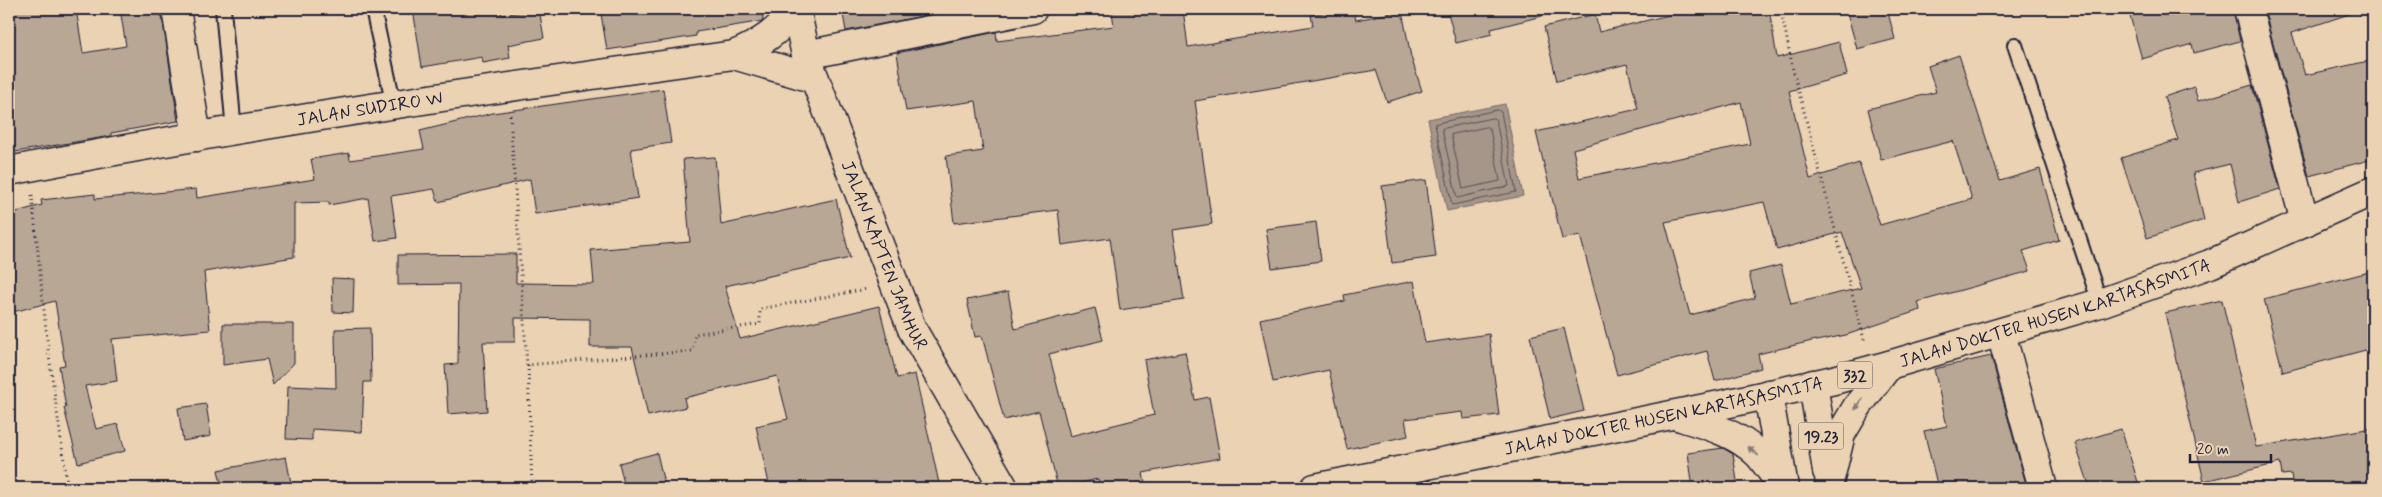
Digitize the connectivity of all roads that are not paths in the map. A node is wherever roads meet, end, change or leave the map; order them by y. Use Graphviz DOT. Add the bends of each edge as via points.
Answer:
graph roads {
  1 [pos="176,9"];
  2 [pos="223,9"];
  3 [pos="373,9"];
  4 [pos="796,9"];
  5 [pos="1034,9"];
  6 [pos="2248,9"];
  7 [pos="2015,45"];
  8 [pos="734,55"];
  9 [pos="811,67"];
  10 [pos="394,106"];
  11 [pos="234,131"];
  12 [pos="196,137"];
  13 [pos="19,169"];
  14 [pos="2373,191"];
  15 [pos="2304,222"];
  16 [pos="2100,303"];
  17 [pos="2001,333"];
  18 [pos="1880,368"];
  19 [pos="1813,384"];
  20 [pos="1768,394"];
  21 [pos="1671,414"];
  22 [pos="1829,486"];
  23 [pos="1004,488"];
  24 [pos="1315,488"];
  25 [pos="1784,488"];
  26 [pos="2043,488"];
  1 -- 12 [label="main road"];
  2 -- 11 [label="lane"];
  3 -- 10 [label="lane"];
  4 -- 8 [label="main road" via="772,36"];
  4 -- 9 [label="main road, JALAN KAPTEN JAMHUR"];
  5 -- 9 [label="main road"];
  6 -- 15 [label="main road"];
  7 -- 16 [label="lane"];
  8 -- 9 [label="main road"];
  8 -- 10 [label="main road, JALAN SUDIRO W" via="509,86"];
  9 -- 23 [label="main road, JALAN KAPTEN JAMHUR" via="912,329"];
  10 -- 11 [label="main road, JALAN SUDIRO W"];
  11 -- 12 [label="main road, JALAN SUDIRO W"];
  12 -- 13 [label="main road, JALAN SUDIRO W"];
  14 -- 15 [label="main road, JALAN DOKTER HUSEN KARTASASMITA / 332"];
  15 -- 16 [label="main road, JALAN DOKTER HUSEN KARTASASMITA / 332" via="2210,264"];
  16 -- 17 [label="main road, JALAN DOKTER HUSEN KARTASASMITA / 332"];
  17 -- 18 [label="main road, JALAN DOKTER HUSEN KARTASASMITA / 332"];
  17 -- 26 [label="main road"];
  18 -- 19 [label="main road, JALAN DOKTER HUSEN KARTASASMITA / 332"];
  18 -- 22 [label="main road, one-way" via="1842,434"];
  19 -- 20 [label="main road, JALAN DOKTER HUSEN KARTASASMITA / 332"];
  19 -- 22 [label="main road, 19.23"];
  20 -- 21 [label="main road, JALAN DOKTER HUSEN KARTASASMITA / 332"];
  20 -- 25 [label="main road, 19.23"];
  21 -- 24 [label="main road, JALAN DOKTER HUSEN KARTASASMITA / 332"];
  25 -- 21 [label="main road, one-way" via="1757,454 1736,438 1714,427"];
}
